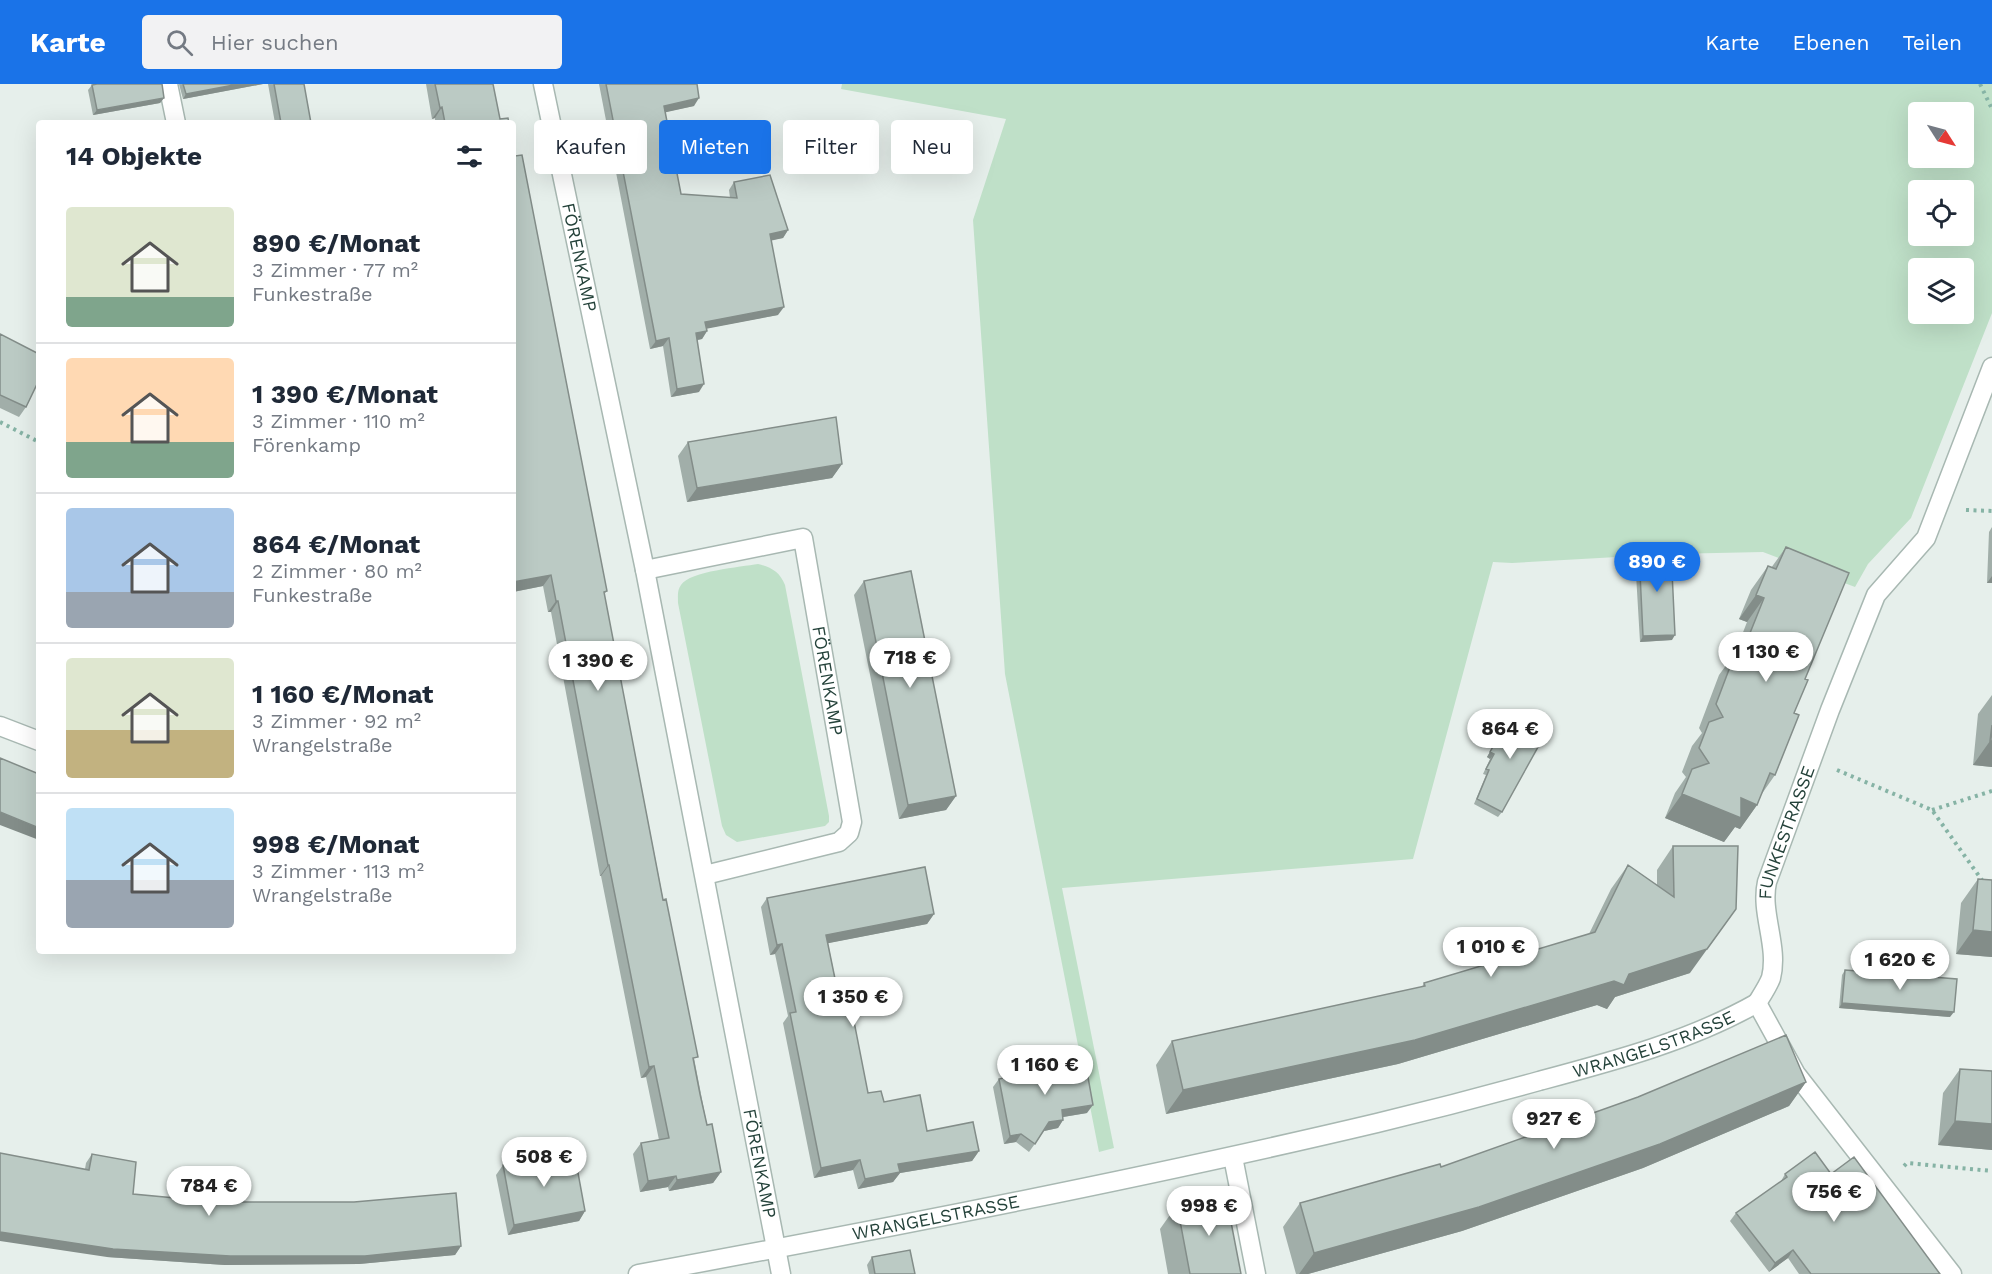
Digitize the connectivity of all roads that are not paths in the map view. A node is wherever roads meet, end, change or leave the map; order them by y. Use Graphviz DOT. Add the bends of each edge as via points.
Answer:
graph roads {
  1 [pos="168,84"];
  2 [pos="543,84"];
  3 [pos="175,120"];
  4 [pos="1992,367"];
  5 [pos="645,570"];
  6 [pos="0,726"];
  7 [pos="36,740"];
  8 [pos="705,875"];
  9 [pos="1757,1003"];
  10 [pos="1233,1158"];
  11 [pos="777,1249"];
  12 [pos="638,1274"];
  13 [pos="781,1274"];
  14 [pos="1256,1274"];
  15 [pos="1952,1274"];
  1 -- 3 [label="street"];
  2 -- 5 [label="street, FÖRENKAMP"];
  4 -- 9 [label="street, FUNKESTRASSE" via="1926,538 1876,595 1812,759 1764,894 1773,962 1770,980"];
  5 -- 8 [label="street, FÖRENKAMP"];
  5 -- 8 [label="street, FÖRENKAMP" via="803,538 852,822 849,833 839,842"];
  6 -- 7 [label="street"];
  8 -- 11 [label="street, FÖRENKAMP"];
  9 -- 10 [label="street, WRANGELSTRASSE" via="1724,1022 1609,1063"];
  9 -- 15 [label="street" via="1796,1074"];
  10 -- 11 [label="street, WRANGELSTRASSE"];
  10 -- 14 [label="street"];
  11 -- 12 [label="street, WRANGELSTRASSE"];
  11 -- 13 [label="street, FÖRENKAMP"];
}
